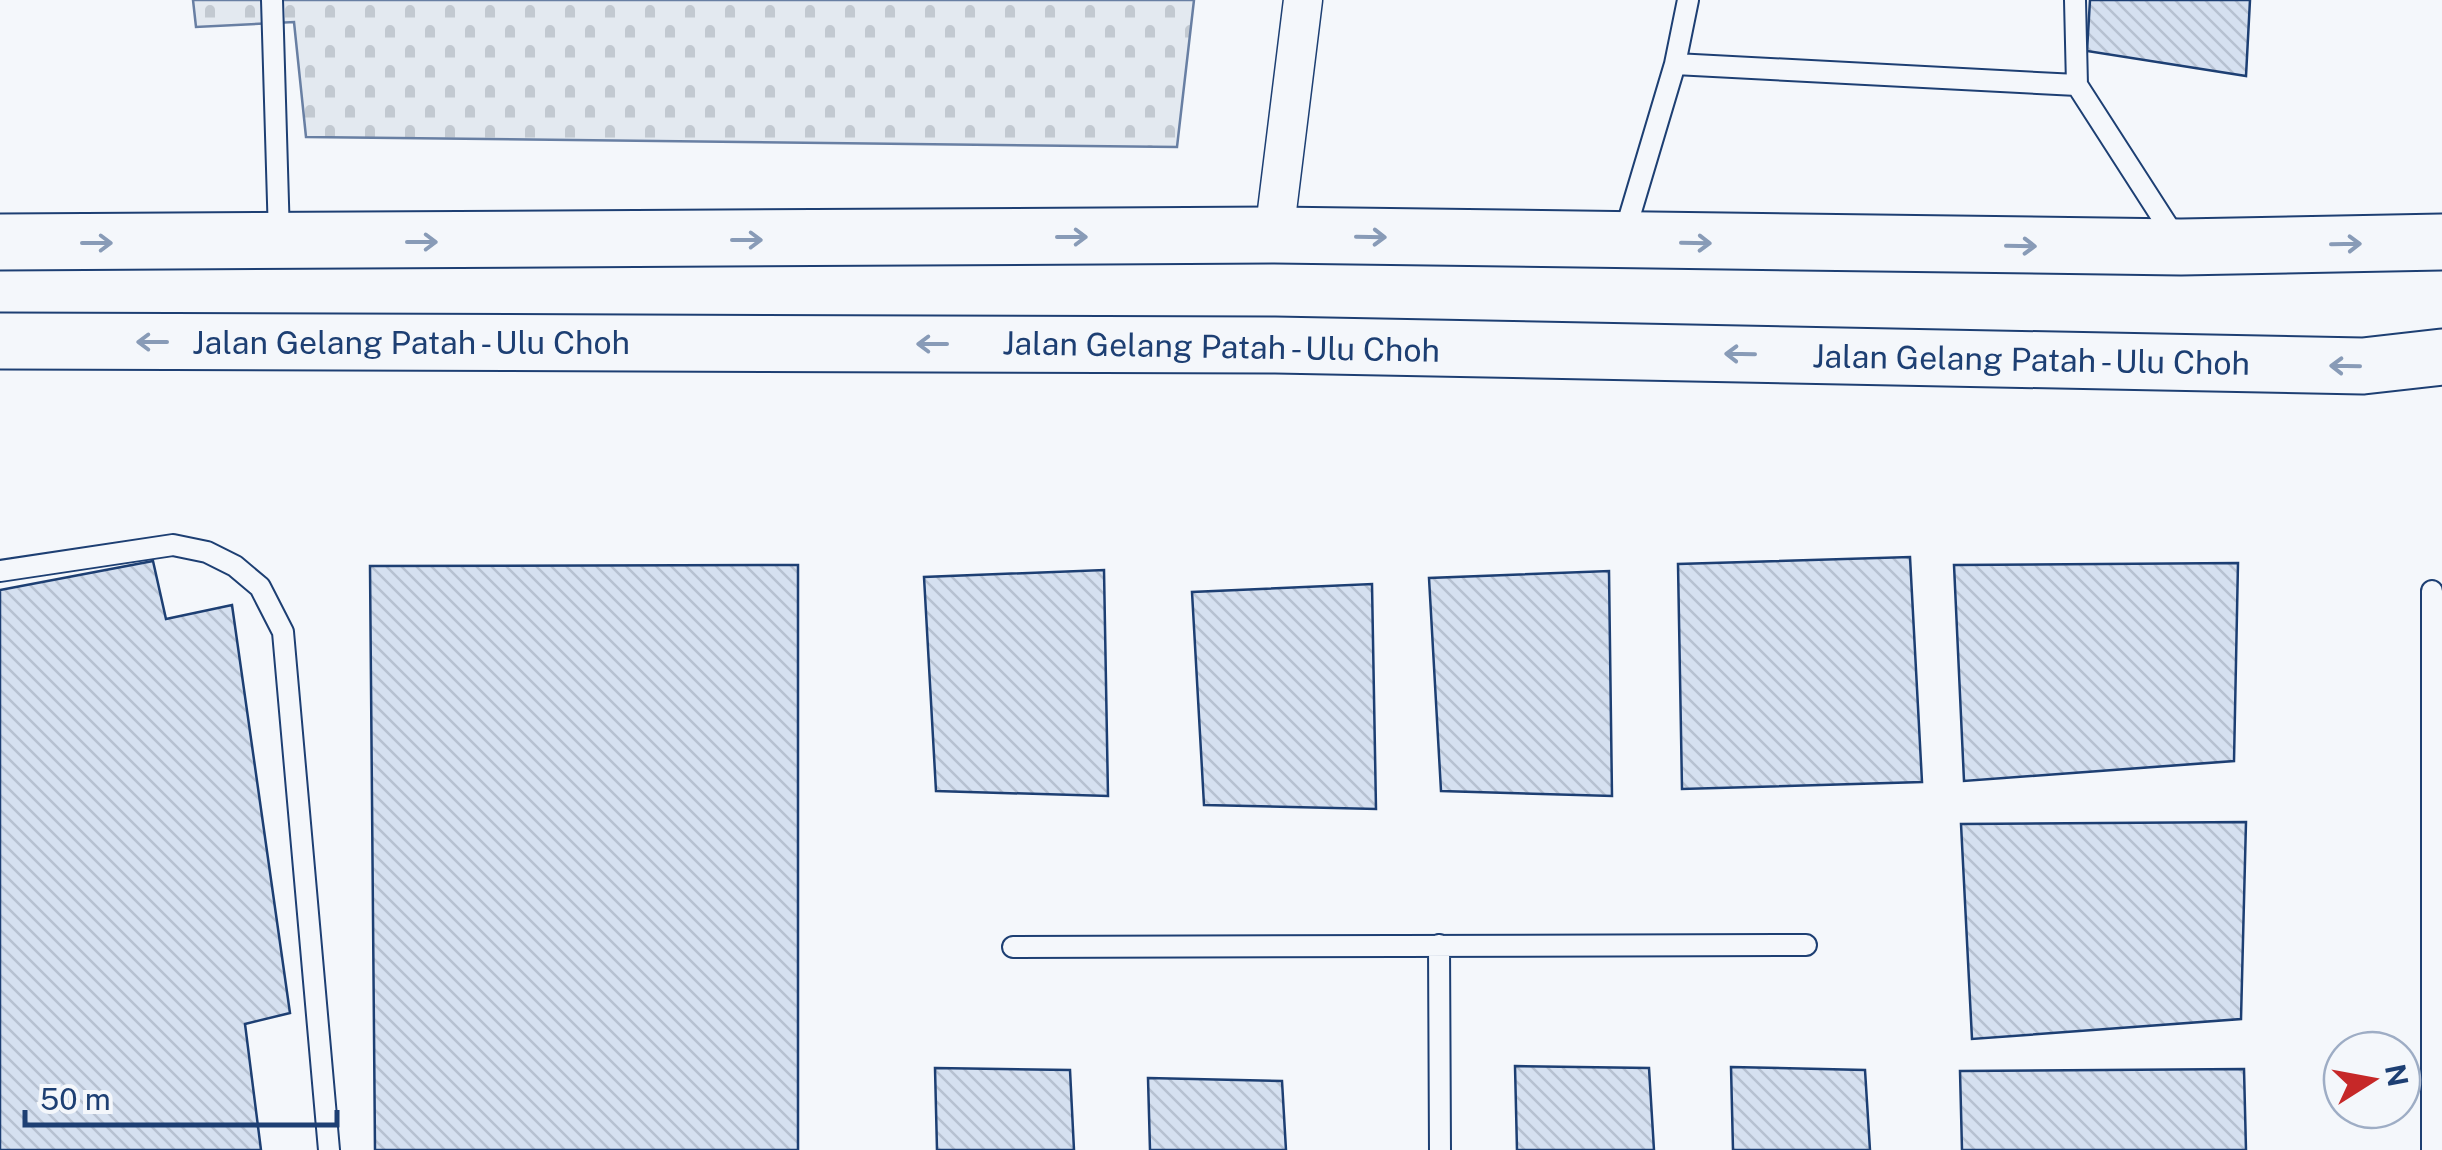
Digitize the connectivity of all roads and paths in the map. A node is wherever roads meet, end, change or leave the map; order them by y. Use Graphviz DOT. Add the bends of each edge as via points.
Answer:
graph roads {
  1 [pos="272,0"];
  2 [pos="1303,0"];
  3 [pos="1688,0"];
  4 [pos="2075,0"];
  5 [pos="1676,64"];
  6 [pos="2077,85"];
  7 [pos="1274,236"];
  8 [pos="0,242"];
  9 [pos="1622,242"];
  10 [pos="2442,242"];
  11 [pos="279,243"];
  12 [pos="2181,247"];
  13 [pos="0,341"];
  14 [pos="2442,358"];
  15 [pos="0,571"];
  16 [pos="2432,591"];
  17 [pos="1439,945"];
  18 [pos="1806,945"];
  19 [pos="1013,947"];
  20 [pos="330,1150"];
  21 [pos="1440,1150"];
  22 [pos="2432,1150"];
  1 -- 11 [label="lane"];
  2 -- 7 [label="street"];
  3 -- 5 [label="lane"];
  4 -- 6 [label="lane"];
  5 -- 6 [label="lane"];
  5 -- 9 [label="lane"];
  6 -- 12 [label="lane"];
  7 -- 9 [label="main road, one-way"];
  11 -- 7 [label="main road, one-way"];
  8 -- 11 [label="main road, one-way"];
  9 -- 12 [label="main road, one-way"];
  12 -- 10 [label="main road, one-way"];
  14 -- 13 [label="main road, Jalan Gelang Patah - Ulu Choh, one-way" via="2362,366 1275,345"];
  15 -- 20 [label="lane" via="173,545 206,552 260,587 283,632"];
  16 -- 22 [label="lane"];
  17 -- 18 [label="lane"];
  17 -- 19 [label="lane"];
  17 -- 21 [label="lane"];
}
